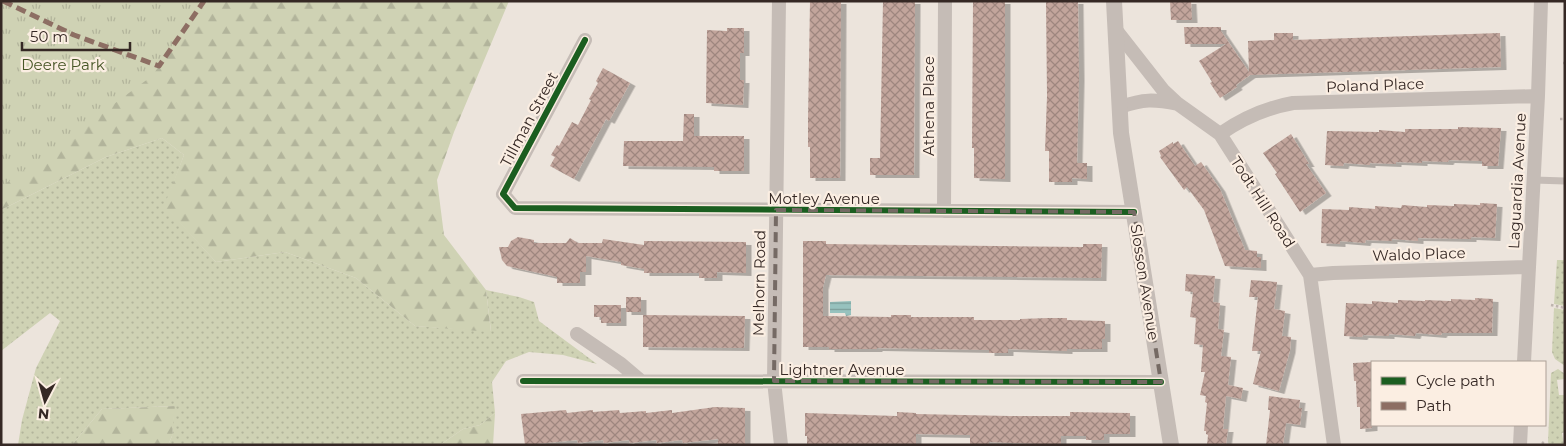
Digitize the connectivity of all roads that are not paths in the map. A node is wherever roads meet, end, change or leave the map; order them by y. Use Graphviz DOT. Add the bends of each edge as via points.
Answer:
graph roads {
  1 [pos="779,1"];
  2 [pos="945,1"];
  3 [pos="1114,1"];
  4 [pos="1541,1"];
  5 [pos="1116,30"];
  6 [pos="585,40"];
  7 [pos="1538,96"];
  8 [pos="1178,104"];
  9 [pos="1120,107"];
  10 [pos="1220,134"];
  11 [pos="1534,180"];
  12 [pos="1565,181"];
  13 [pos="515,208"];
  14 [pos="776,210"];
  15 [pos="944,211"];
  16 [pos="1134,212"];
  17 [pos="1530,267"];
  18 [pos="1310,275"];
  19 [pos="577,334"];
  20 [pos="1524,361"];
  21 [pos="523,381"];
  22 [pos="640,381"];
  23 [pos="774,381"];
  24 [pos="1161,382"];
  25 [pos="1521,426"];
  26 [pos="781,445"];
  27 [pos="1171,445"];
  28 [pos="1334,445"];
  29 [pos="1520,445"];
  1 -- 14 [label="street, Melhorn Road"];
  2 -- 15 [label="street, Athena Place"];
  3 -- 5 [label="street"];
  4 -- 7 [label="street, Laguardia Avenue"];
  5 -- 8 [label="street, Todt Hill Road" via="1146,70"];
  5 -- 9 [label="street, Slosson Avenue"];
  6 -- 13 [label="street, Tillman Street" via="503,194"];
  7 -- 10 [label="street, Poland Place" via="1293,104 1260,111"];
  7 -- 11 [label="street, Laguardia Avenue"];
  8 -- 9 [label="street" via="1148,99"];
  8 -- 10 [label="street, Todt Hill Road"];
  9 -- 16 [label="street, Slosson Avenue"];
  10 -- 18 [label="street, Todt Hill Road"];
  11 -- 12 [label="lane"];
  11 -- 17 [label="street, Laguardia Avenue"];
  13 -- 14 [label="street, Motley Avenue"];
  14 -- 15 [label="street, Motley Avenue"];
  14 -- 23 [label="street, Melhorn Road"];
  15 -- 16 [label="street, Motley Avenue"];
  16 -- 24 [label="street, Slosson Avenue"];
  17 -- 18 [label="street, Waldo Place"];
  17 -- 20 [label="street, Laguardia Avenue"];
  18 -- 28 [label="street, Todt Hill Road"];
  19 -- 22 [label="street"];
  21 -- 22 [label="street, Lightner Avenue"];
  22 -- 23 [label="street, Lightner Avenue"];
  23 -- 24 [label="street, Lightner Avenue"];
  23 -- 26 [label="street, Melhorn Road"];
  24 -- 27 [label="street, Slosson Avenue"];
  25 -- 29 [label="street"];
}
